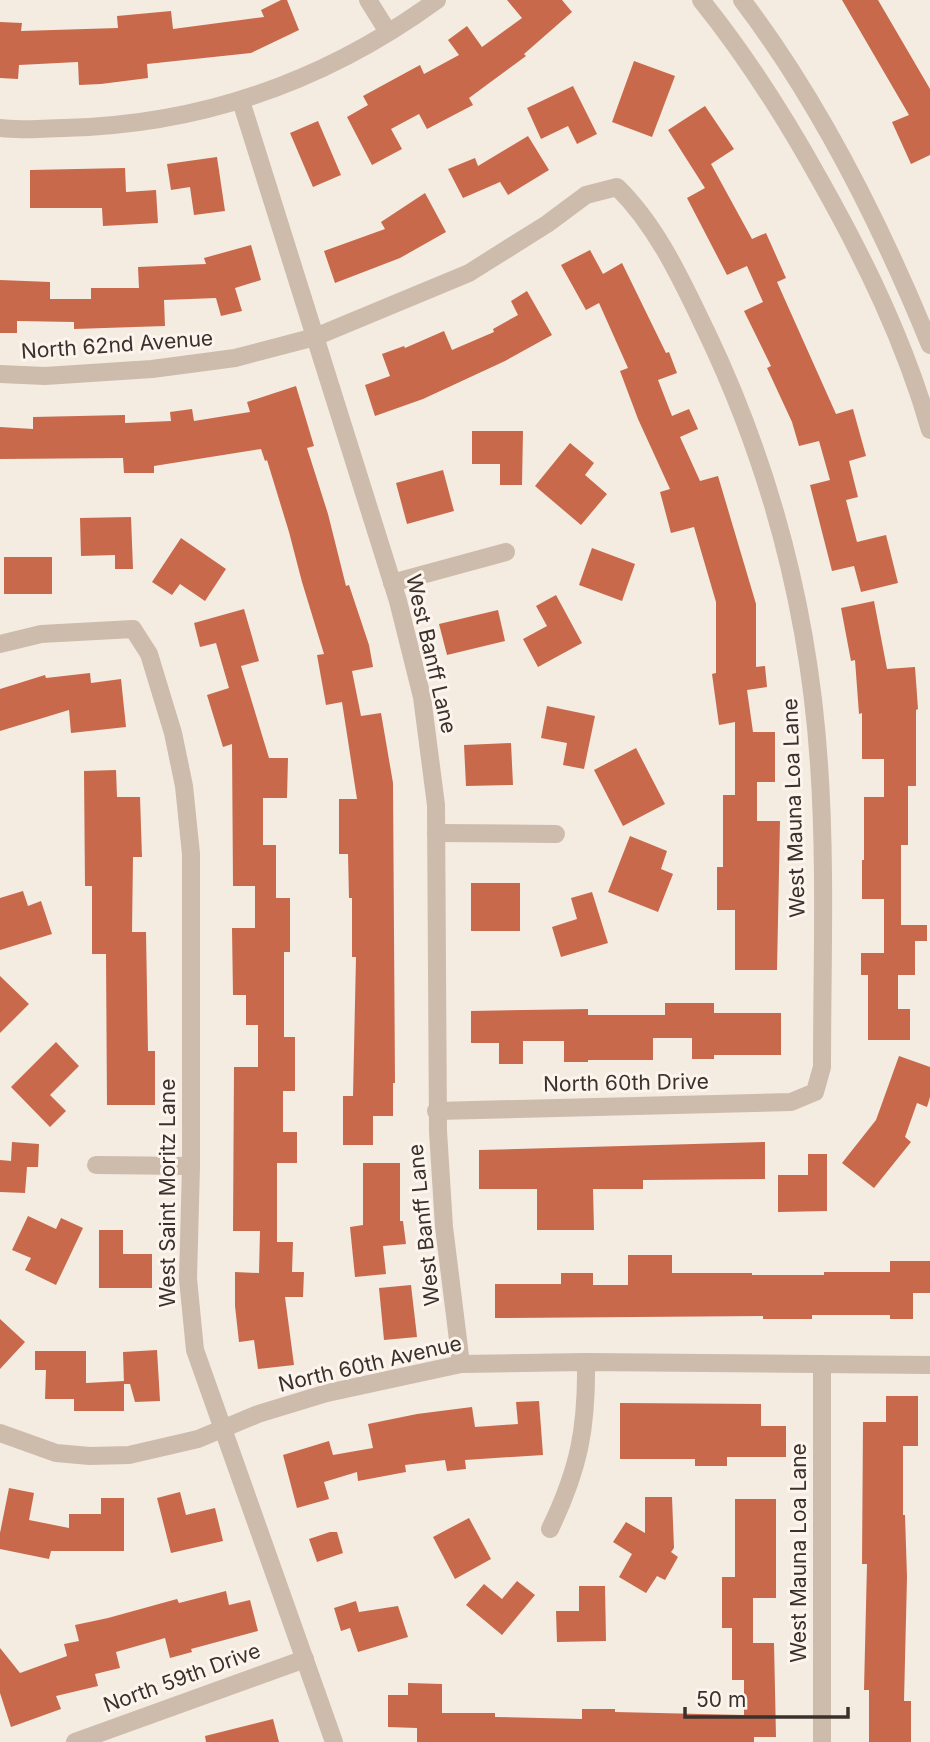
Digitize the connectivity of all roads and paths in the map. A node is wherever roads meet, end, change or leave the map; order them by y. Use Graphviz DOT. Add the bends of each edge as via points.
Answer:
graph roads {
  1 [pos="368,0"];
  2 [pos="437,0"];
  3 [pos="701,0"];
  4 [pos="741,0"];
  5 [pos="388,32"];
  6 [pos="241,101"];
  7 [pos="0,128"];
  8 [pos="617,187"];
  9 [pos="315,337"];
  10 [pos="930,345"];
  11 [pos="0,374"];
  12 [pos="930,430"];
  13 [pos="506,552"];
  14 [pos="392,583"];
  15 [pos="0,644"];
  16 [pos="436,833"];
  17 [pos="556,834"];
  18 [pos="815,1092"];
  19 [pos="436,1111"];
  20 [pos="96,1165"];
  21 [pos="191,1166"];
  22 [pos="586,1362"];
  23 [pos="461,1364"];
  24 [pos="822,1364"];
  25 [pos="930,1365"];
  26 [pos="223,1428"];
  27 [pos="0,1433"];
  28 [pos="550,1529"];
  29 [pos="305,1659"];
  30 [pos="75,1742"];
  31 [pos="334,1742"];
  32 [pos="822,1742"];
  1 -- 5 [label="street"];
  2 -- 5 [label="street"];
  3 -- 12 [label="street" via="803,150 870,272"];
  4 -- 10 [label="street" via="827,132 892,256"];
  5 -- 6 [label="street" via="358,51"];
  6 -- 7 [label="street" via="103,127"];
  6 -- 9 [label="street, West Banff Lane"];
  8 -- 9 [label="street, North 62nd Avenue" via="586,195 469,273"];
  8 -- 18 [label="street, West Mauna Loa Lane" via="638,208 685,287 719,358 778,517 795,589 819,765 822,1067"];
  9 -- 11 [label="street, North 62nd Avenue" via="235,358 152,369"];
  9 -- 14 [label="street, West Banff Lane"];
  13 -- 14 [label="street"];
  14 -- 16 [label="street, West Banff Lane" via="422,697"];
  15 -- 21 [label="street, West Saint Moritz Lane" via="41,634 132,629 149,654 173,733 191,854"];
  16 -- 17 [label="street"];
  16 -- 19 [label="street, West Banff Lane"];
  18 -- 19 [label="street, North 60th Drive" via="791,1102"];
  19 -- 23 [label="street, West Banff Lane"];
  20 -- 21 [label="street"];
  21 -- 26 [label="street, West Saint Moritz Lane" via="189,1309 195,1350"];
  22 -- 23 [label="street, North 60th Avenue"];
  22 -- 24 [label="street, North 60th Avenue"];
  22 -- 28 [label="street" via="583,1437 576,1469"];
  23 -- 26 [label="street, North 60th Avenue" via="327,1393"];
  24 -- 25 [label="street, North 60th Avenue"];
  24 -- 32 [label="street, West Mauna Loa Lane"];
  26 -- 27 [label="street, North 60th Avenue" via="198,1439 129,1455 90,1456 55,1453"];
  26 -- 29 [label="street, West Saint Moritz Lane"];
  29 -- 30 [label="street, North 59th Drive"];
  29 -- 31 [label="street, West Saint Moritz Lane"];
}
